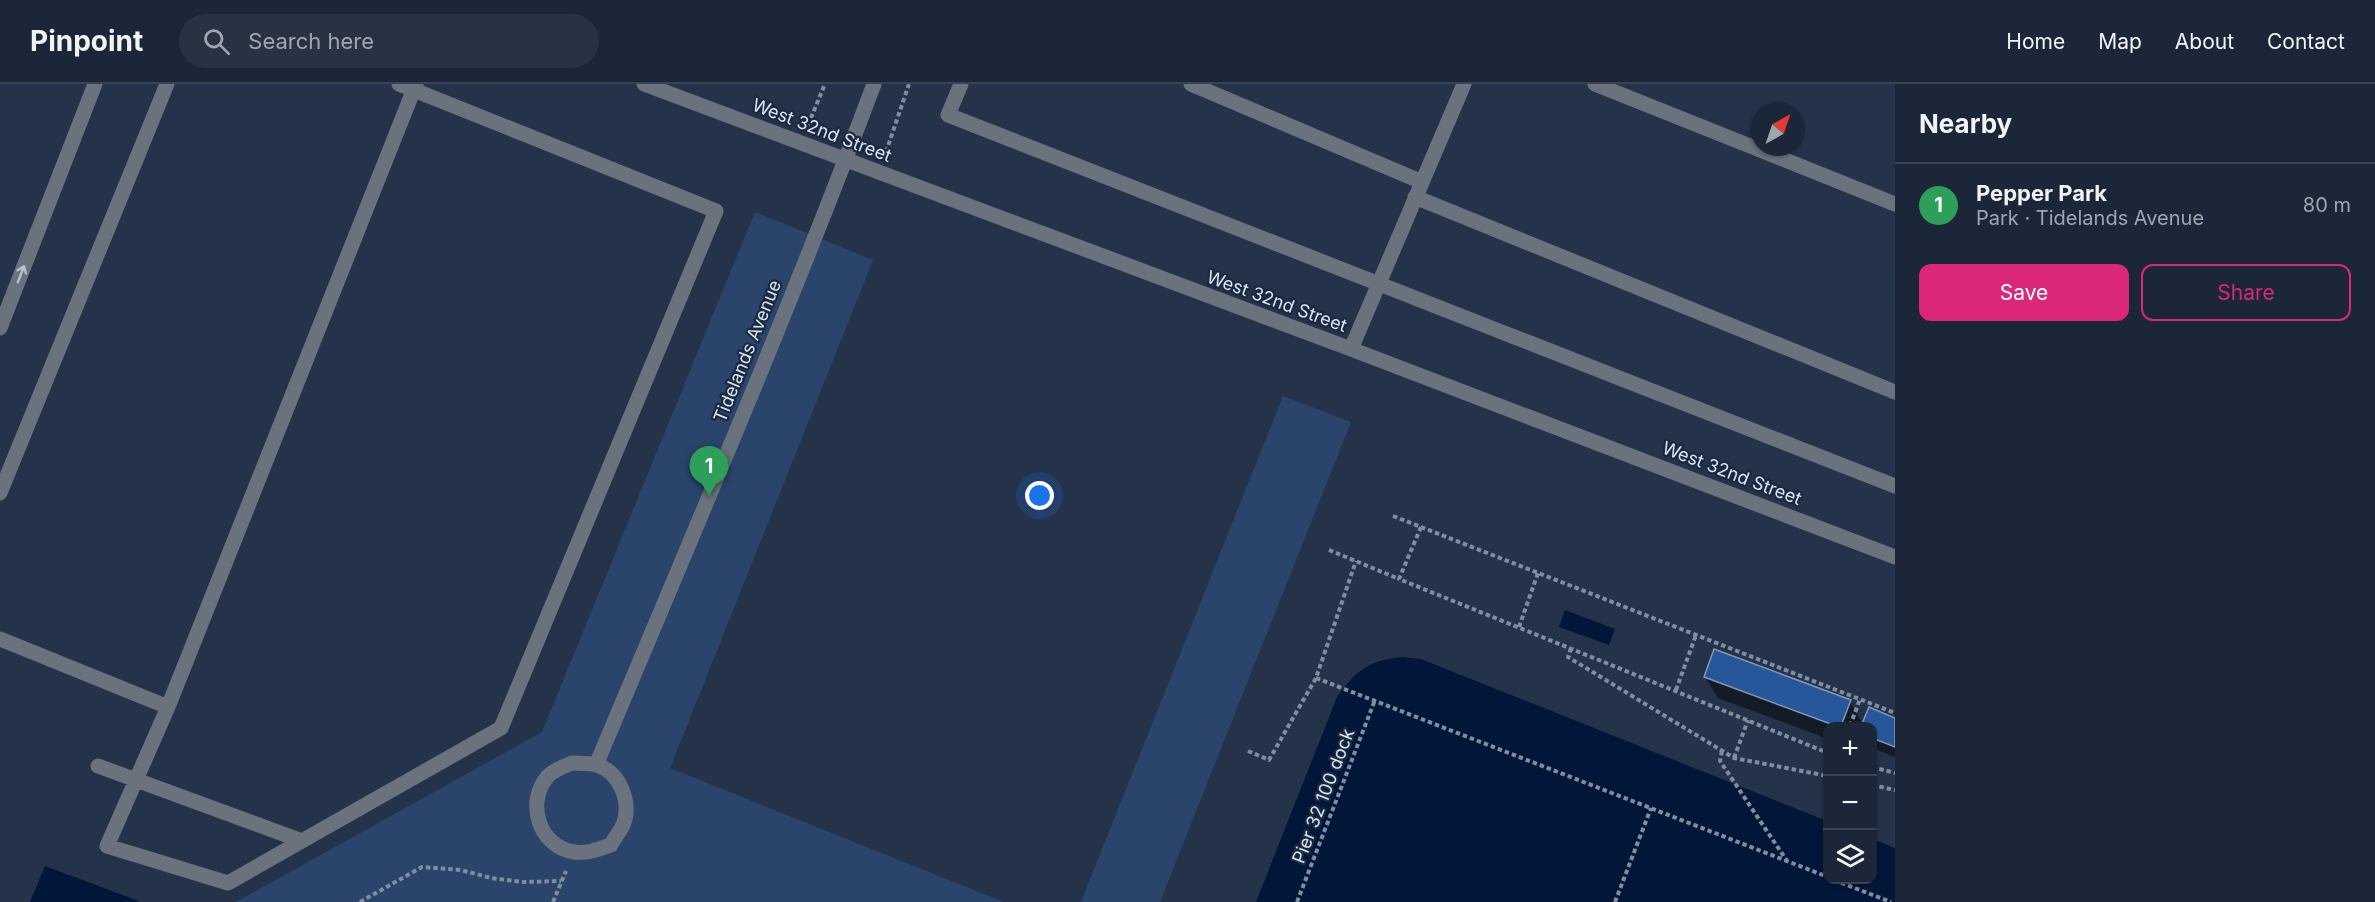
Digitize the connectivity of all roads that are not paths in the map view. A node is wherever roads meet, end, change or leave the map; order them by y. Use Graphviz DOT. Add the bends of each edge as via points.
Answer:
graph roads {
  1 [pos="95,84"];
  2 [pos="167,84"];
  3 [pos="644,84"];
  4 [pos="874,84"];
  5 [pos="961,84"];
  6 [pos="1191,84"];
  7 [pos="1464,84"];
  8 [pos="1595,84"];
  9 [pos="409,86"];
  10 [pos="846,160"];
  11 [pos="1422,182"];
  12 [pos="1415,197"];
  13 [pos="1895,204"];
  14 [pos="1379,283"];
  15 [pos="0,328"];
  16 [pos="1351,349"];
  17 [pos="1895,392"];
  18 [pos="1895,486"];
  19 [pos="0,493"];
  20 [pos="1895,557"];
  21 [pos="0,639"];
  22 [pos="168,707"];
  23 [pos="596,765"];
  24 [pos="98,766"];
  25 [pos="136,779"];
  26 [pos="302,841"];
  15 -- 1 [label="street, one-way"];
  2 -- 19 [label="street"];
  3 -- 10 [label="street, West 32nd Street"];
  4 -- 10 [label="street, Tidelands Avenue"];
  5 -- 14 [label="street" via="948,115"];
  6 -- 11 [label="street"];
  7 -- 11 [label="street"];
  8 -- 13 [label="street"];
  9 -- 22 [label="street"];
  9 -- 26 [label="street" via="716,211 501,728"];
  10 -- 16 [label="street, West 32nd Street"];
  10 -- 23 [label="street, Tidelands Avenue"];
  11 -- 12 [label="street"];
  12 -- 14 [label="street"];
  12 -- 17 [label="street"];
  14 -- 16 [label="street"];
  14 -- 18 [label="street"];
  16 -- 20 [label="street, West 32nd Street"];
  21 -- 22 [label="street"];
  22 -- 25 [label="street"];
  23 -- 23 [label="street" via="572,763 558,768 540,789 536,802 541,828 567,850 592,851 610,845 623,825 624,792 617,780"];
  24 -- 25 [label="street"];
  25 -- 26 [label="street"];
  25 -- 26 [label="street" via="107,846 228,883"];
}
